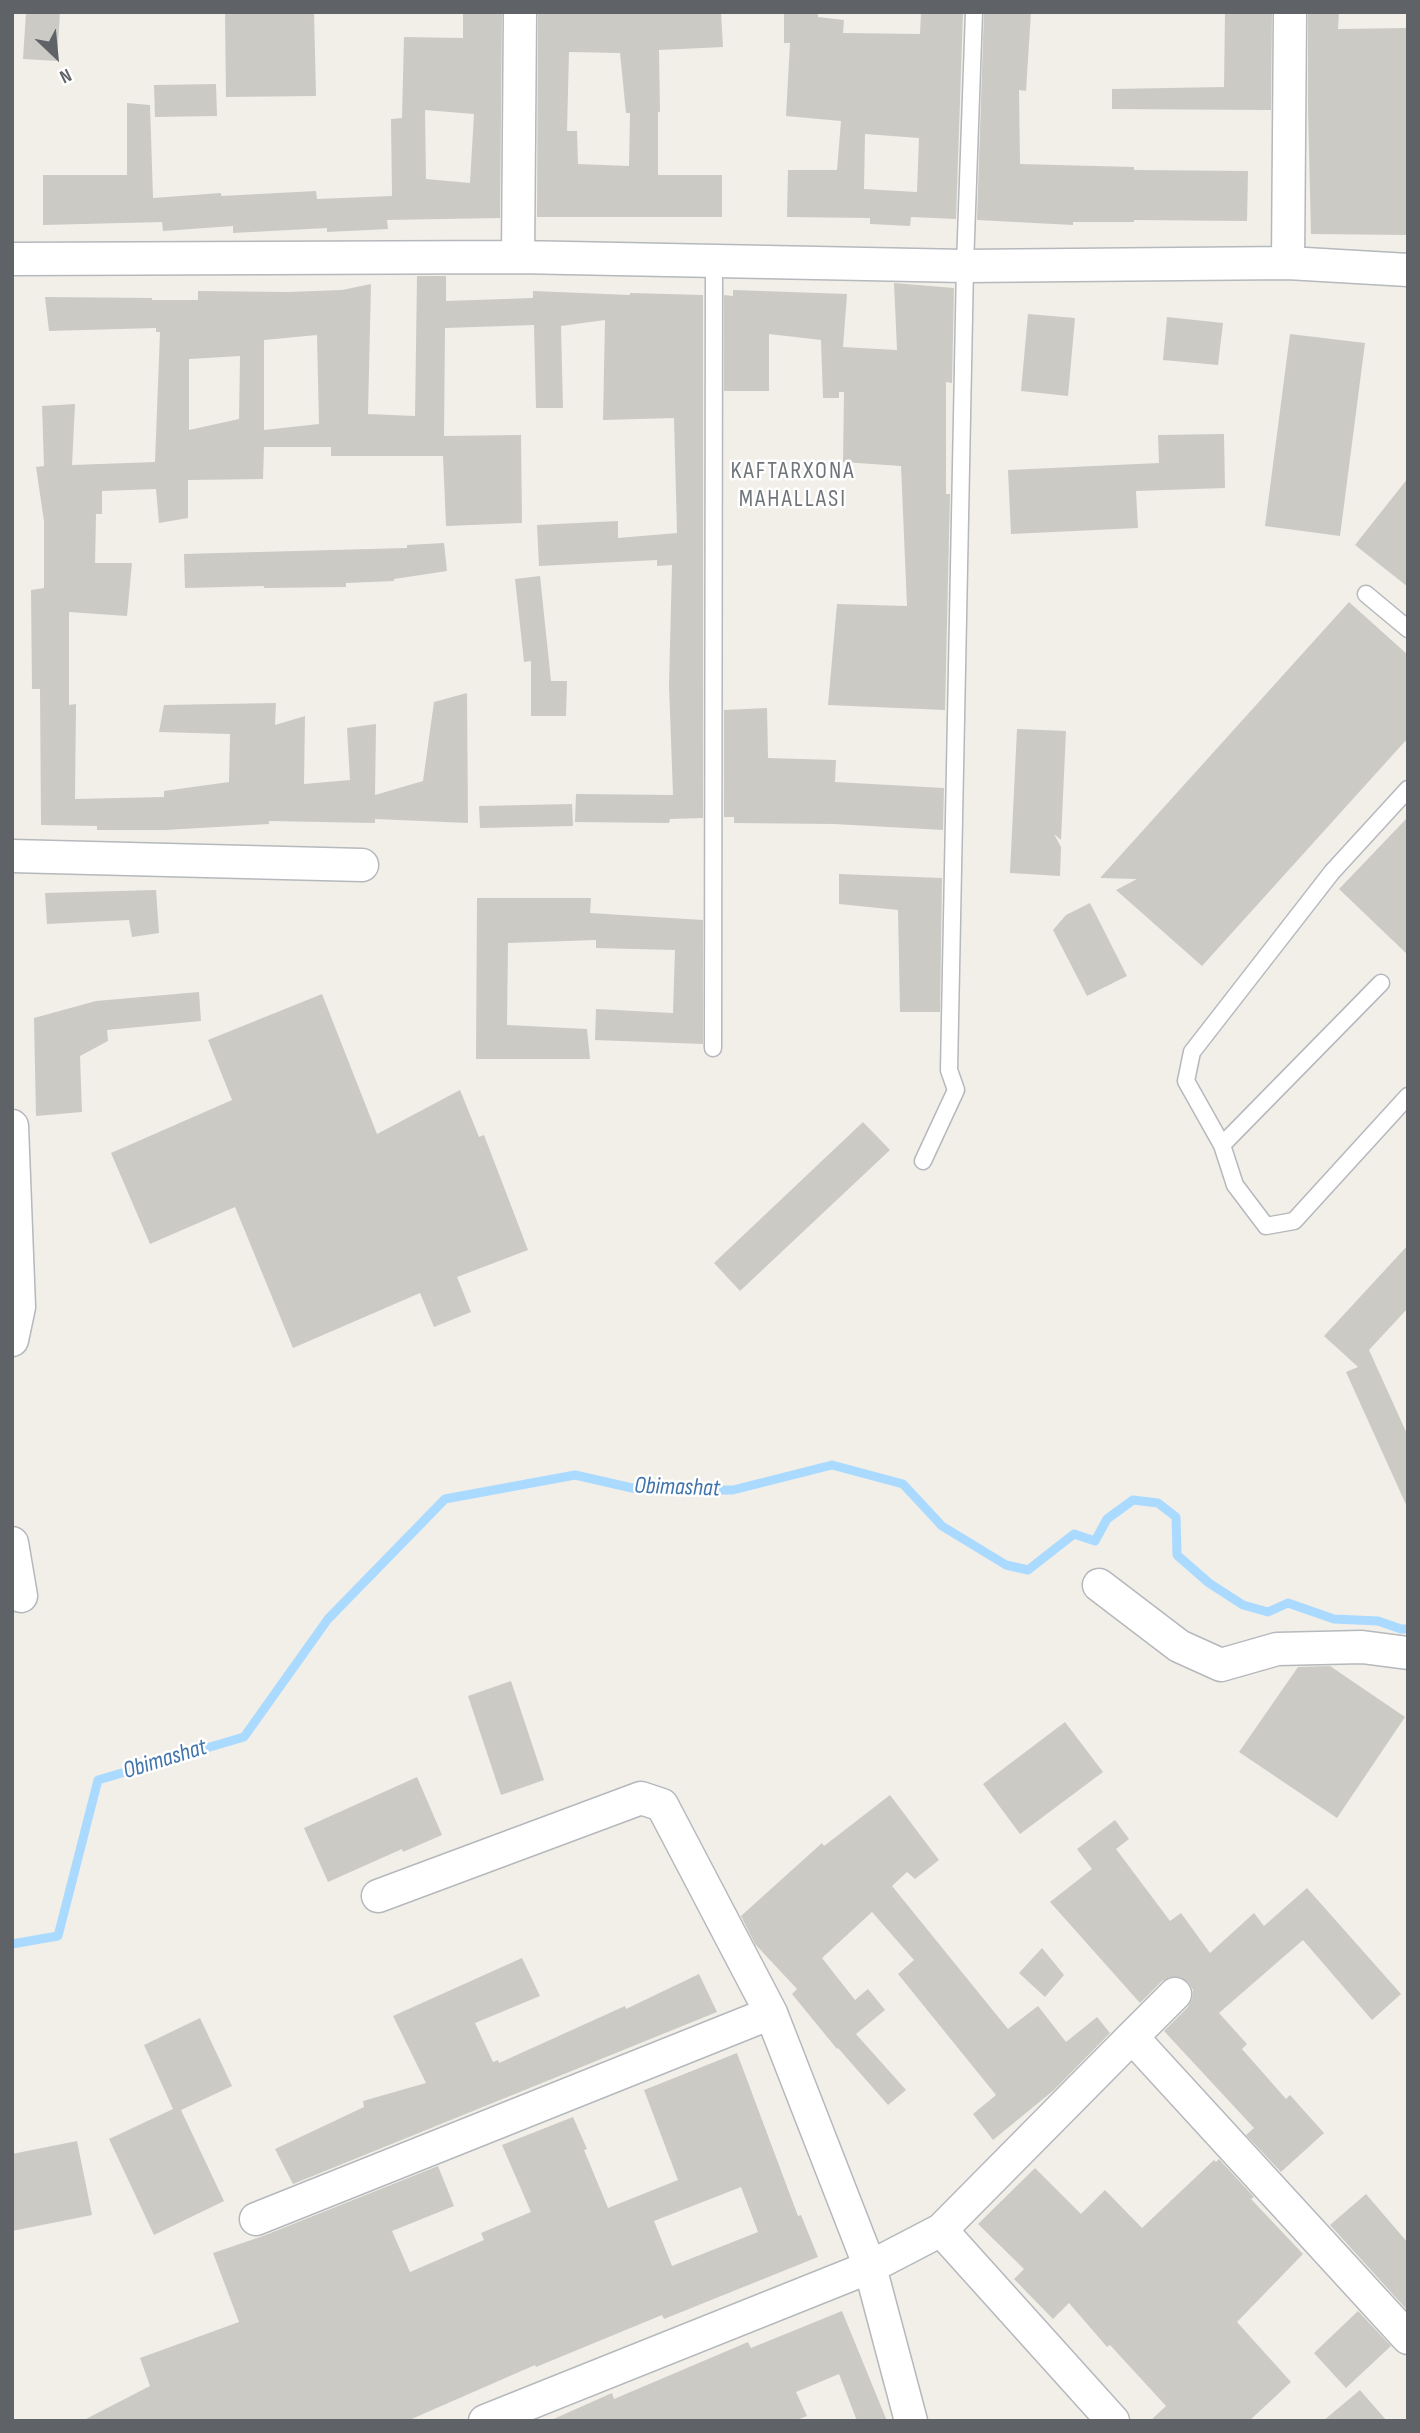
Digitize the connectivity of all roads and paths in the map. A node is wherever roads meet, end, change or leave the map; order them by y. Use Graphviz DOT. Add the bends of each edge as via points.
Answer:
graph roads {
  1 [pos="520,12"];
  2 [pos="974,12"];
  3 [pos="1290,12"];
  4 [pos="518,257"];
  5 [pos="12,259"];
  6 [pos="714,261"];
  7 [pos="1288,264"];
  8 [pos="965,265"];
  9 [pos="1408,271"];
  10 [pos="1366,594"];
  11 [pos="1408,629"];
  12 [pos="1408,789"];
  13 [pos="12,856"];
  14 [pos="362,865"];
  15 [pos="1381,983"];
  16 [pos="713,1048"];
  17 [pos="1408,1096"];
  18 [pos="12,1126"];
  19 [pos="1222,1145"];
  20 [pos="923,1161"];
  21 [pos="16,1307"];
  22 [pos="12,1340"];
  23 [pos="12,1543"];
  24 [pos="1099,1585"];
  25 [pos="21,1596"];
  26 [pos="1408,1653"];
  27 [pos="378,1896"];
  28 [pos="1175,1994"];
  29 [pos="771,2013"];
  30 [pos="1132,2037"];
  31 [pos="256,2220"];
  32 [pos="941,2230"];
  33 [pos="870,2267"];
  34 [pos="1408,2338"];
  35 [pos="485,2421"];
  36 [pos="911,2421"];
  37 [pos="1113,2421"];
  1 -- 4 [label="street"];
  2 -- 8 [label="lane"];
  3 -- 7 [label="street"];
  4 -- 5 [label="street"];
  4 -- 6 [label="street"];
  6 -- 8 [label="street"];
  6 -- 16 [label="lane"];
  7 -- 8 [label="street"];
  7 -- 9 [label="street"];
  8 -- 20 [label="lane" via="949,1070 956,1090"];
  10 -- 11 [label="lane"];
  12 -- 19 [label="lane" via="1332,872 1192,1052 1186,1081"];
  13 -- 14 [label="street"];
  15 -- 19 [label="lane"];
  17 -- 19 [label="lane" via="1294,1221 1266,1226 1236,1185"];
  18 -- 21 [label="street"];
  21 -- 22 [label="street"];
  23 -- 25 [label="street"];
  24 -- 26 [label="street" via="1179,1646 1221,1665 1277,1649 1362,1647"];
  27 -- 29 [label="street" via="642,1798 662,1805"];
  28 -- 30 [label="street"];
  29 -- 31 [label="street"];
  29 -- 33 [label="street"];
  30 -- 32 [label="street"];
  30 -- 34 [label="street"];
  32 -- 33 [label="street"];
  32 -- 37 [label="street"];
  33 -- 35 [label="street"];
  33 -- 36 [label="street"];
}
